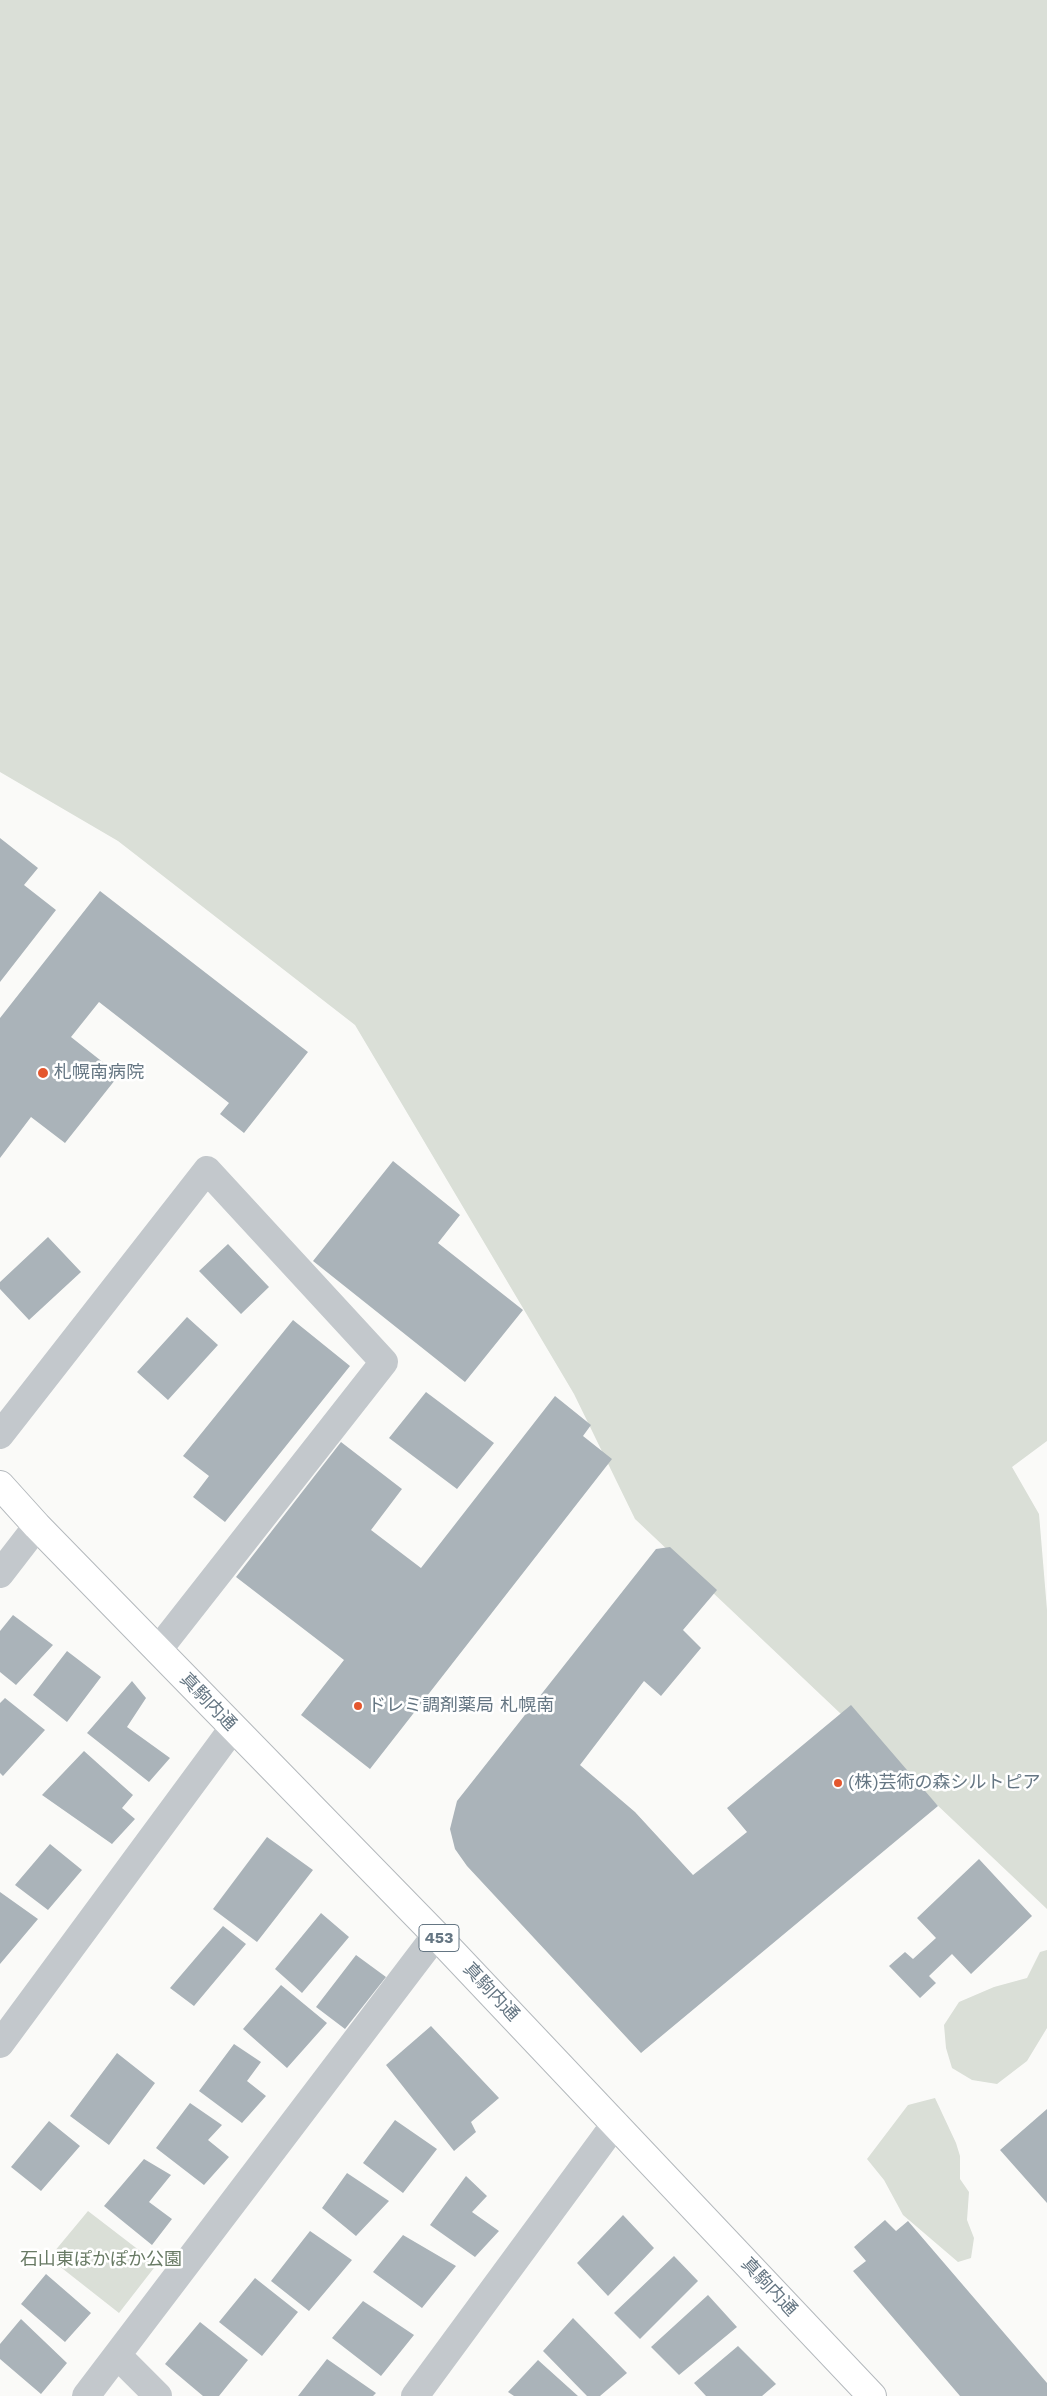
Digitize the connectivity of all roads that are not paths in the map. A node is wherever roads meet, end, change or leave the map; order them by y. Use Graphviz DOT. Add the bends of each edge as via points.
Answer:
graph roads {
  1 [pos="0,1435"];
  2 [pos="0,1485"];
  3 [pos="37,1526"];
  4 [pos="0,1574"];
  5 [pos="158,1650"];
  6 [pos="233,1728"];
  7 [pos="436,1935"];
  8 [pos="0,2044"];
  9 [pos="615,2124"];
  10 [pos="118,2356"];
  11 [pos="86,2396"];
  12 [pos="158,2396"];
  13 [pos="414,2396"];
  14 [pos="872,2396"];
  1 -- 5 [label="street" via="207,1170 384,1362"];
  2 -- 3 [label="highway, 真駒内通 / 453"];
  3 -- 4 [label="street"];
  3 -- 5 [label="highway, 真駒内通 / 453"];
  5 -- 6 [label="highway, 真駒内通 / 453"];
  6 -- 7 [label="highway, 真駒内通 / 453"];
  6 -- 8 [label="street"];
  7 -- 9 [label="highway, 真駒内通 / 453"];
  7 -- 10 [label="street"];
  9 -- 13 [label="street"];
  9 -- 14 [label="highway, 真駒内通 / 453"];
  10 -- 11 [label="street"];
  10 -- 12 [label="street"];
}
